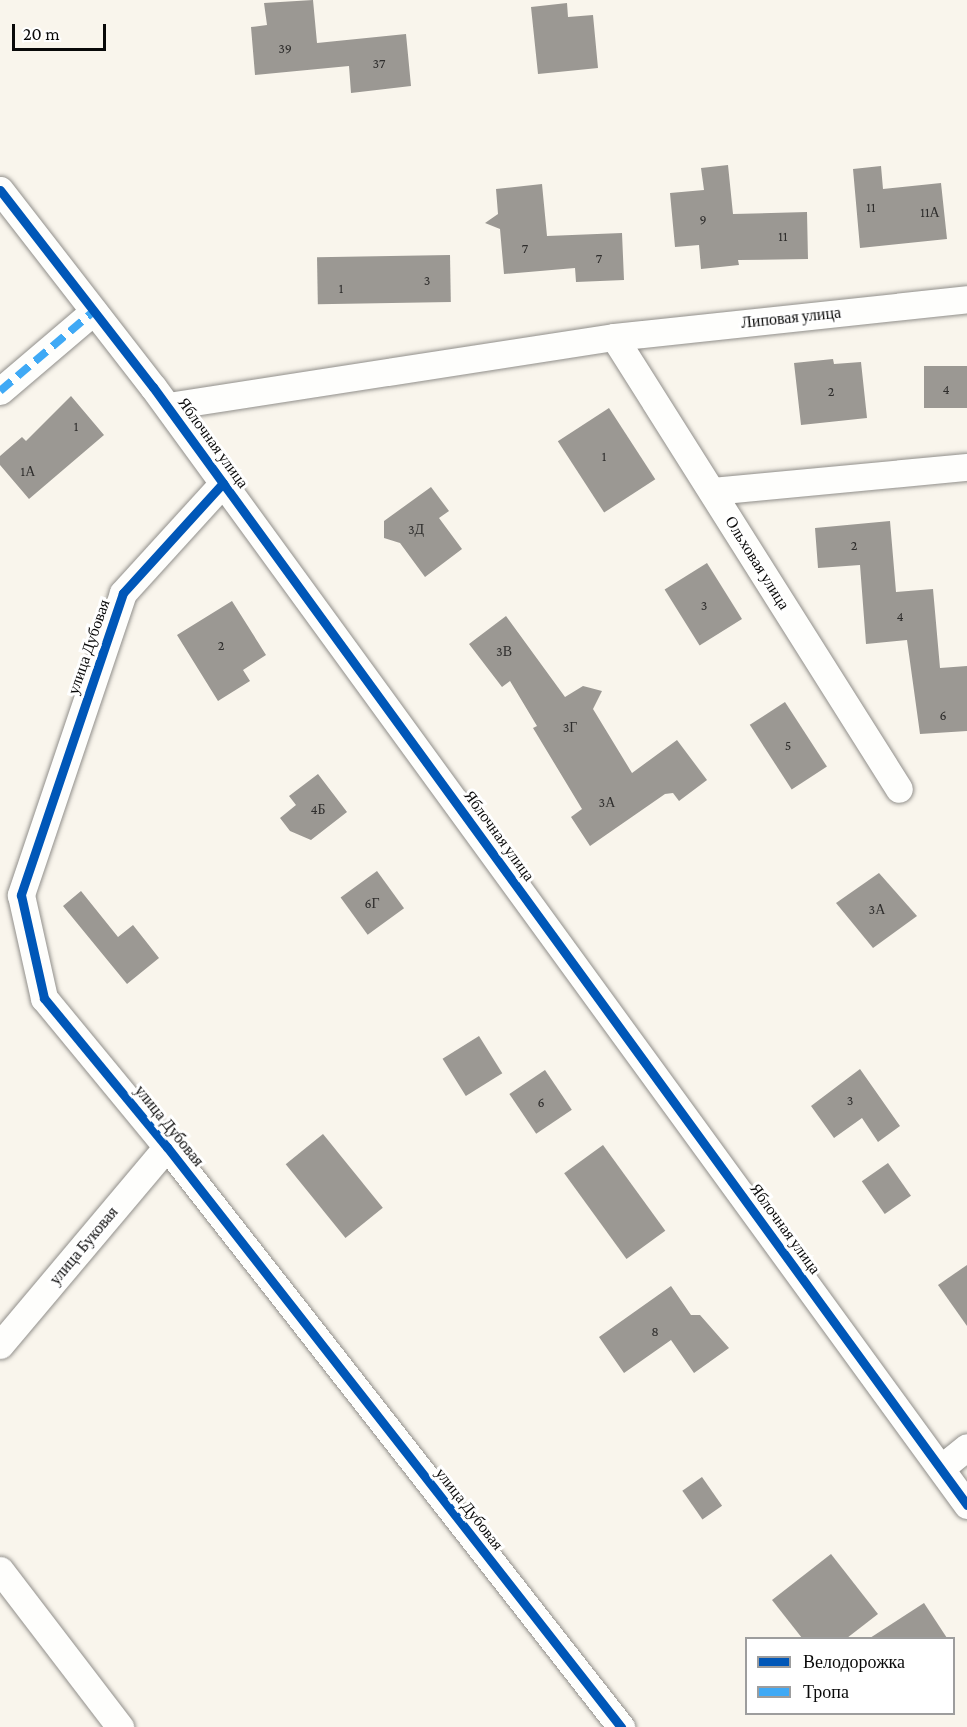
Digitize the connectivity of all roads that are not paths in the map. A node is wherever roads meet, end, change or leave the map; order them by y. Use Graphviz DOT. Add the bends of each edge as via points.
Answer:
graph roads {
  1 [pos="0,190"];
  2 [pos="967,300"];
  3 [pos="94,311"];
  4 [pos="614,337"];
  5 [pos="0,391"];
  6 [pos="168,406"];
  7 [pos="967,467"];
  8 [pos="223,483"];
  9 [pos="712,491"];
  10 [pos="899,789"];
  11 [pos="167,1147"];
  12 [pos="0,1345"];
  13 [pos="967,1447"];
  14 [pos="940,1468"];
  15 [pos="967,1505"];
  16 [pos="0,1570"];
  17 [pos="120,1727"];
  18 [pos="621,1727"];
  1 -- 3 [label="street, Яблочная улица"];
  2 -- 4 [label="street, Липовая улица"];
  3 -- 5 [label="street"];
  3 -- 6 [label="street, Яблочная улица"];
  4 -- 6 [label="street, Липовая улица"];
  4 -- 9 [label="street, Ольховая улица"];
  6 -- 8 [label="street, Яблочная улица"];
  7 -- 9 [label="street"];
  8 -- 11 [label="street, улица Дубовая" via="123,592 21,895 44,998"];
  8 -- 14 [label="street, Яблочная улица"];
  9 -- 10 [label="street, Ольховая улица"];
  11 -- 12 [label="street, улица Буковая"];
  11 -- 18 [label="street, улица Дубовая"];
  13 -- 14 [label="street"];
  14 -- 15 [label="street, Яблочная улица"];
  16 -- 17 [label="street"];
}
